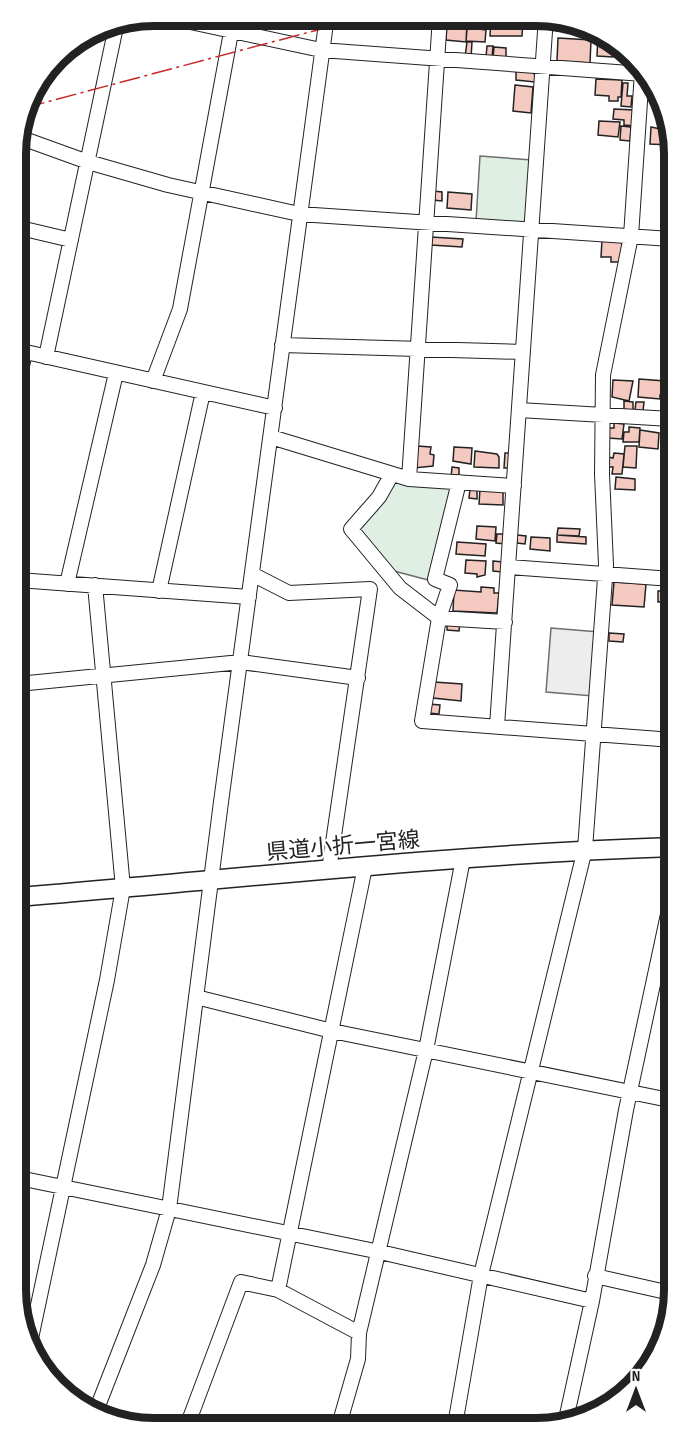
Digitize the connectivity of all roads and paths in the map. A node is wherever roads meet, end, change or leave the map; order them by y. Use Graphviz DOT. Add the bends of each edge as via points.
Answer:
graph roads {
  1 [pos="205,26"];
  2 [pos="232,26"];
  3 [pos="325,26"];
  4 [pos="439,26"];
  5 [pos="545,27"];
  6 [pos="115,31"];
  7 [pos="231,32"];
  8 [pos="321,50"];
  9 [pos="436,59"];
  10 [pos="543,67"];
  11 [pos="636,74"];
  12 [pos="642,82"];
  13 [pos="27,140"];
  14 [pos="87,162"];
  15 [pos="202,193"];
  16 [pos="299,214"];
  17 [pos="426,223"];
  18 [pos="26,229"];
  19 [pos="532,230"];
  20 [pos="631,236"];
  21 [pos="664,238"];
  22 [pos="71,240"];
  23 [pos="282,345"];
  24 [pos="417,350"];
  25 [pos="26,352"];
  26 [pos="523,352"];
  27 [pos="46,357"];
  28 [pos="116,373"];
  29 [pos="153,381"];
  30 [pos="202,392"];
  31 [pos="275,408"];
  32 [pos="519,410"];
  33 [pos="604,415"];
  34 [pos="664,419"];
  35 [pos="271,437"];
  36 [pos="392,474"];
  37 [pos="409,479"];
  38 [pos="459,482"];
  39 [pos="514,486"];
  40 [pos="508,567"];
  41 [pos="252,574"];
  42 [pos="605,574"];
  43 [pos="664,578"];
  44 [pos="26,581"];
  45 [pos="67,584"];
  46 [pos="95,585"];
  47 [pos="400,588"];
  48 [pos="370,589"];
  49 [pos="159,591"];
  50 [pos="249,597"];
  51 [pos="439,618"];
  52 [pos="505,622"];
  53 [pos="240,662"];
  54 [pos="104,676"];
  55 [pos="358,678"];
  56 [pos="26,683"];
  57 [pos="497,726"];
  58 [pos="594,734"];
  59 [pos="664,739"];
  60 [pos="664,847"];
  61 [pos="585,849"];
  62 [pos="463,859"];
  63 [pos="365,867"];
  64 [pos="329,870"];
  65 [pos="212,881"];
  66 [pos="123,888"];
  67 [pos="26,896"];
  68 [pos="664,933"];
  69 [pos="196,998"];
  70 [pos="332,1031"];
  71 [pos="426,1050"];
  72 [pos="530,1074"];
  73 [pos="630,1093"];
  74 [pos="664,1099"];
  75 [pos="26,1180"];
  76 [pos="62,1188"];
  77 [pos="169,1209"];
  78 [pos="289,1234"];
  79 [pos="380,1252"];
  80 [pos="481,1275"];
  81 [pos="596,1276"];
  82 [pos="278,1290"];
  83 [pos="664,1291"];
  84 [pos="592,1301"];
  85 [pos="32,1332"];
  86 [pos="359,1334"];
  87 [pos="98,1406"];
  88 [pos="567,1415"];
  89 [pos="190,1418"];
  90 [pos="341,1418"];
  91 [pos="456,1418"];
  1 -- 7 [label="street"];
  2 -- 7 [label="street"];
  3 -- 8 [label="street"];
  4 -- 9 [label="street"];
  5 -- 10 [label="street"];
  6 -- 14 [label="street"];
  7 -- 8 [label="street"];
  7 -- 15 [label="street"];
  8 -- 9 [label="street"];
  8 -- 16 [label="street"];
  9 -- 10 [label="street"];
  9 -- 17 [label="street"];
  10 -- 11 [label="street"];
  10 -- 19 [label="street"];
  12 -- 20 [label="street"];
  13 -- 14 [label="street"];
  14 -- 15 [label="street"];
  14 -- 22 [label="street"];
  15 -- 16 [label="street"];
  15 -- 29 [label="street" via="180,309"];
  16 -- 17 [label="street"];
  16 -- 23 [label="street"];
  17 -- 19 [label="street"];
  17 -- 24 [label="street"];
  18 -- 22 [label="street"];
  19 -- 20 [label="street"];
  19 -- 26 [label="street"];
  20 -- 21 [label="street"];
  20 -- 33 [label="street" via="603,375"];
  22 -- 27 [label="street"];
  23 -- 24 [label="street"];
  23 -- 31 [label="street"];
  24 -- 26 [label="street"];
  24 -- 37 [label="street"];
  25 -- 27 [label="street"];
  26 -- 32 [label="street"];
  27 -- 28 [label="street"];
  28 -- 29 [label="street"];
  28 -- 45 [label="street"];
  29 -- 30 [label="street"];
  30 -- 31 [label="street"];
  30 -- 49 [label="street"];
  31 -- 35 [label="street"];
  32 -- 33 [label="street"];
  32 -- 39 [label="street"];
  33 -- 34 [label="street"];
  33 -- 42 [label="street"];
  35 -- 36 [label="street"];
  35 -- 41 [label="street"];
  36 -- 37 [label="street"];
  36 -- 47 [label="street" via="379,497 351,529"];
  37 -- 38 [label="street"];
  38 -- 39 [label="street"];
  38 -- 51 [label="street" via="435,579 450,585"];
  39 -- 40 [label="street"];
  40 -- 42 [label="street"];
  40 -- 52 [label="street"];
  41 -- 48 [label="street" via="290,592"];
  41 -- 50 [label="street"];
  42 -- 43 [label="street"];
  42 -- 58 [label="street"];
  44 -- 45 [label="street"];
  45 -- 46 [label="street"];
  46 -- 49 [label="street"];
  46 -- 54 [label="street"];
  47 -- 48 [label="street"];
  47 -- 51 [label="street"];
  48 -- 55 [label="street"];
  49 -- 50 [label="street"];
  50 -- 53 [label="street"];
  51 -- 52 [label="street"];
  51 -- 57 [label="street" via="422,720"];
  52 -- 57 [label="street"];
  53 -- 54 [label="street"];
  53 -- 55 [label="street"];
  53 -- 65 [label="street"];
  54 -- 56 [label="street"];
  54 -- 66 [label="street"];
  55 -- 64 [label="street"];
  57 -- 58 [label="street"];
  58 -- 59 [label="street"];
  58 -- 61 [label="street"];
  60 -- 61 [label="main road, 県道小折一宮線"];
  61 -- 62 [label="main road, 県道小折一宮線"];
  61 -- 72 [label="street"];
  62 -- 63 [label="main road, 県道小折一宮線"];
  62 -- 71 [label="street"];
  63 -- 64 [label="main road, 県道小折一宮線"];
  63 -- 70 [label="street"];
  64 -- 65 [label="main road, 県道小折一宮線"];
  65 -- 66 [label="main road, 県道小折一宮線"];
  65 -- 69 [label="street"];
  66 -- 67 [label="main road, 県道小折一宮線"];
  66 -- 76 [label="street"];
  68 -- 73 [label="street"];
  69 -- 70 [label="street"];
  69 -- 77 [label="street"];
  70 -- 71 [label="street"];
  70 -- 78 [label="street"];
  71 -- 72 [label="street"];
  71 -- 79 [label="street"];
  72 -- 73 [label="street"];
  72 -- 80 [label="street"];
  73 -- 74 [label="street"];
  73 -- 81 [label="street"];
  75 -- 76 [label="street"];
  76 -- 77 [label="street"];
  76 -- 85 [label="street"];
  77 -- 78 [label="street"];
  77 -- 87 [label="street" via="153,1265"];
  78 -- 79 [label="street"];
  78 -- 82 [label="street"];
  79 -- 80 [label="street"];
  79 -- 86 [label="street"];
  80 -- 84 [label="street"];
  80 -- 91 [label="street"];
  81 -- 83 [label="street"];
  81 -- 84 [label="street"];
  82 -- 86 [label="street"];
  82 -- 89 [label="street" via="240,1282"];
  84 -- 88 [label="street"];
  86 -- 90 [label="street" via="358,1359"];
}
